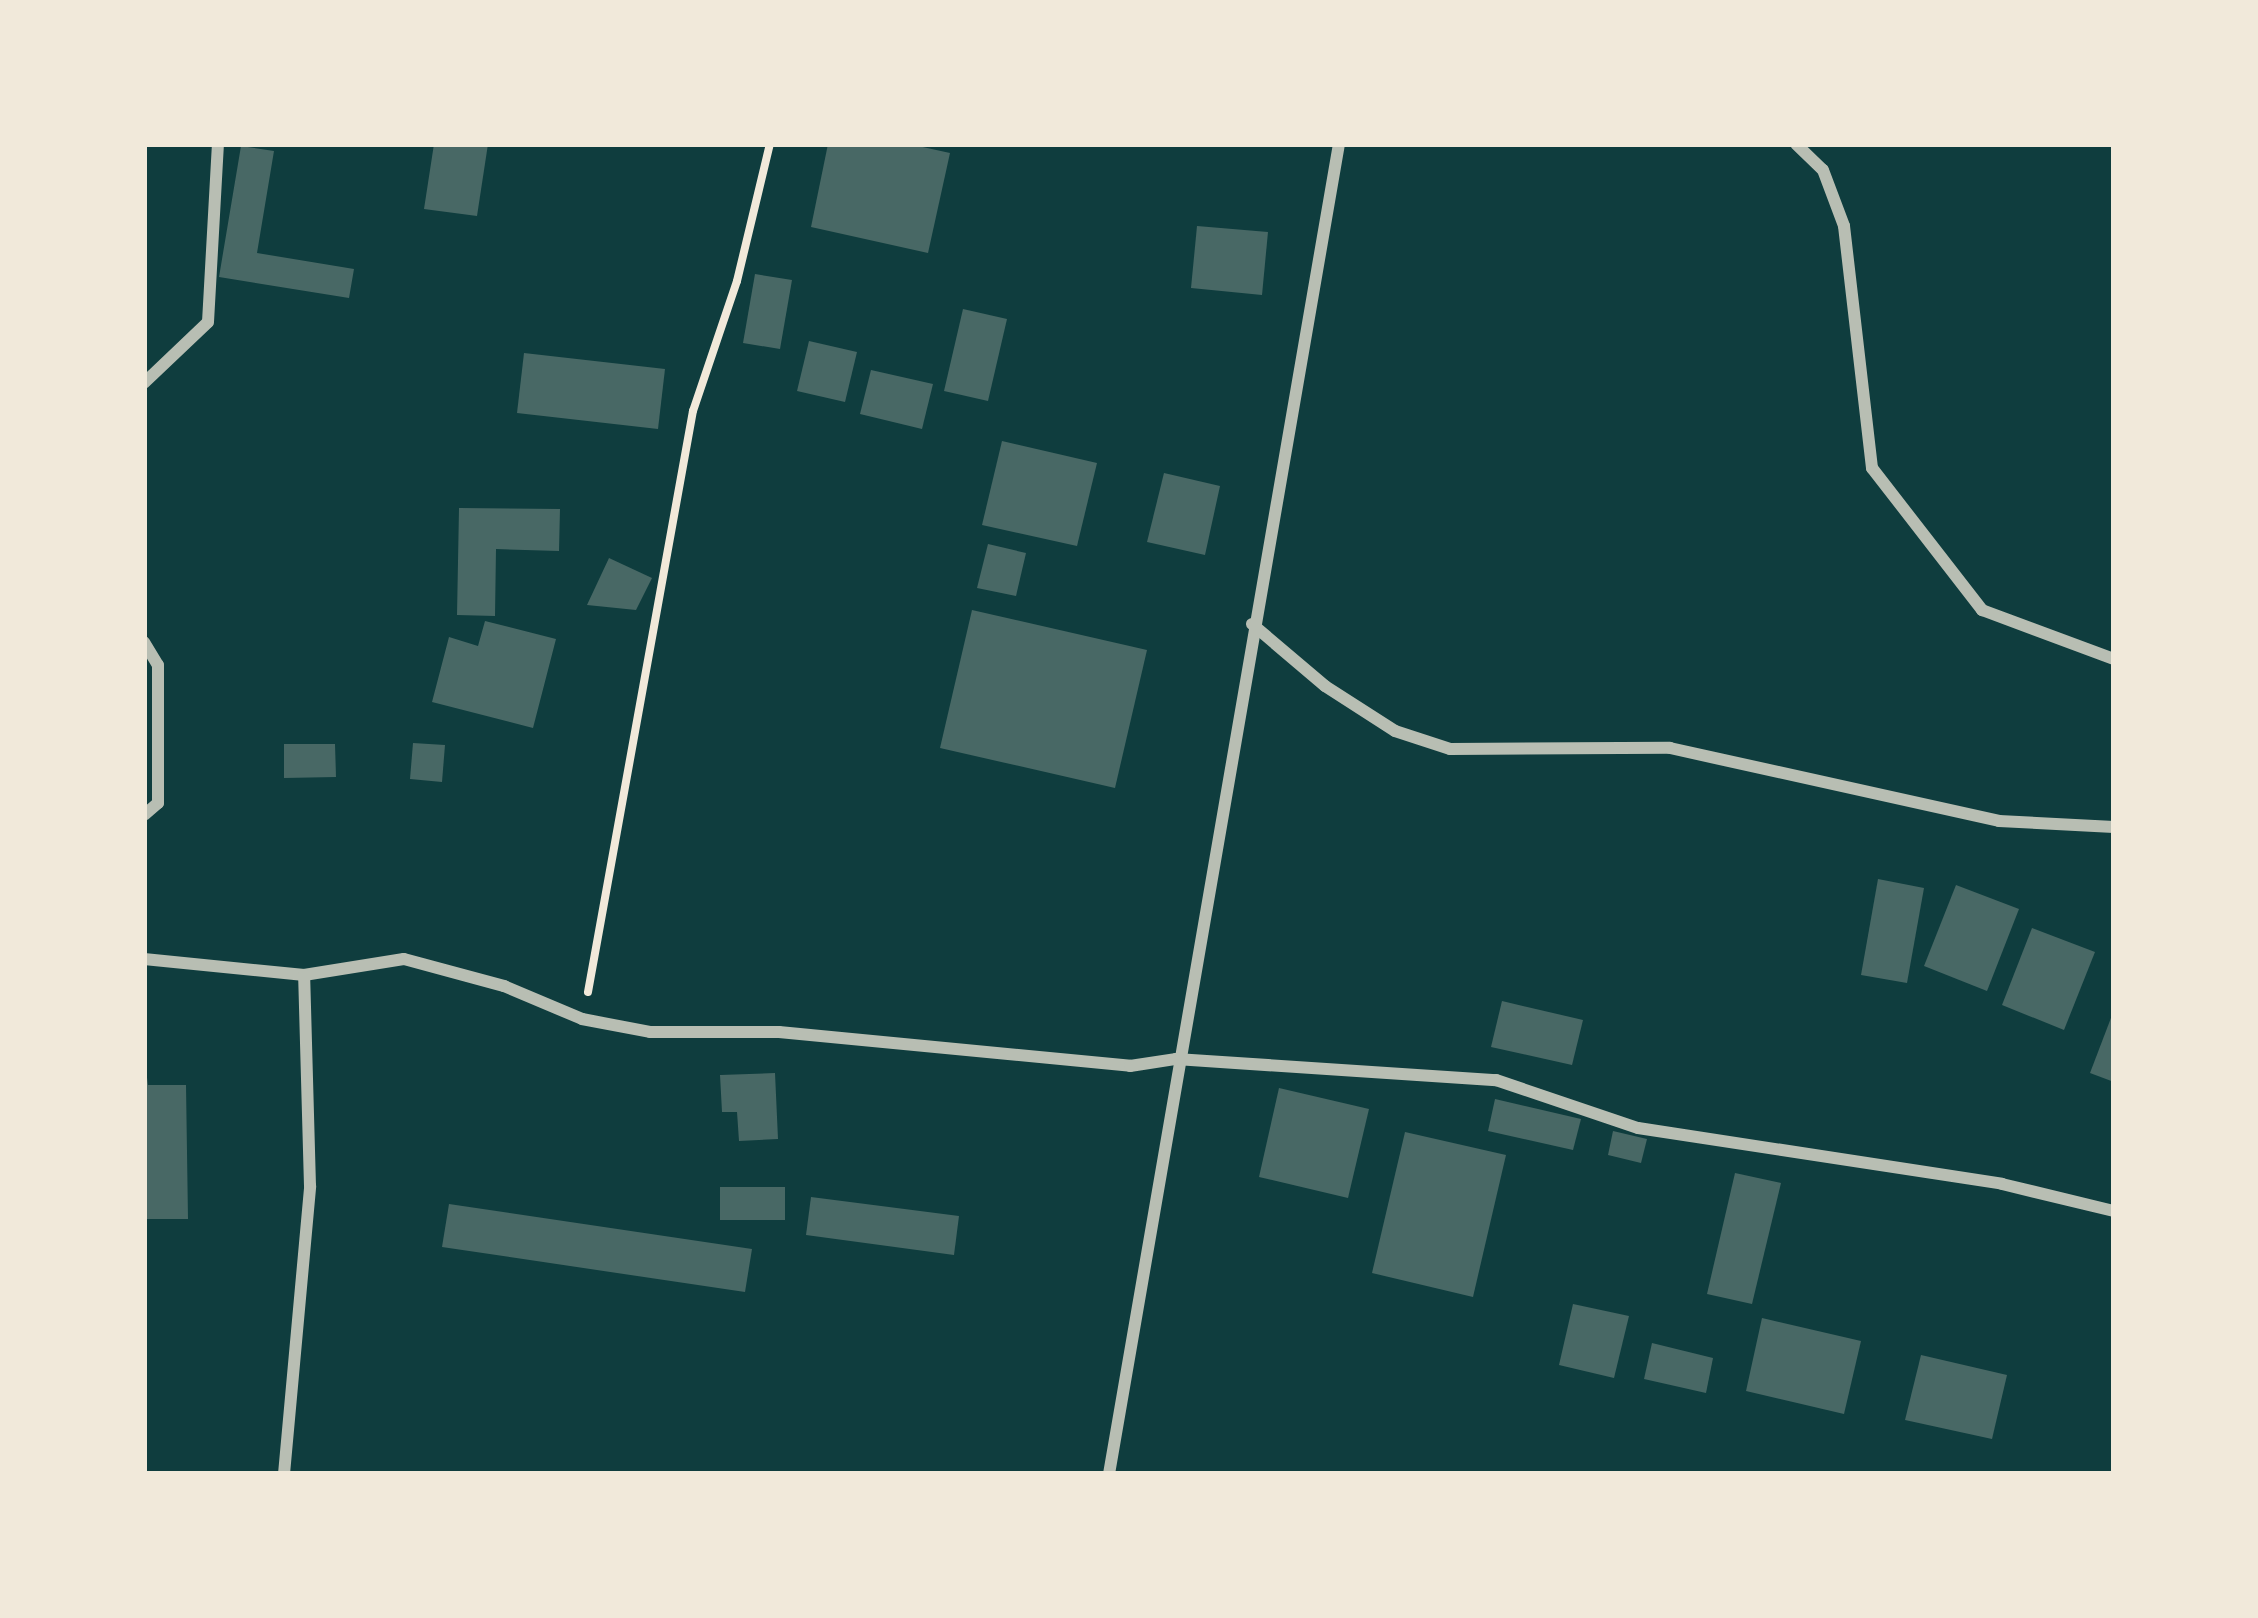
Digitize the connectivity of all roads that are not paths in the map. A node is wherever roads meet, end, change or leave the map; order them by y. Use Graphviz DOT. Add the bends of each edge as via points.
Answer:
graph roads {
  1 [pos="218,144"];
  2 [pos="1339,144"];
  3 [pos="1796,144"];
  4 [pos="144,383"];
  5 [pos="1252,624"];
  6 [pos="144,642"];
  7 [pos="2114,659"];
  8 [pos="144,814"];
  9 [pos="2114,827"];
  10 [pos="144,959"];
  11 [pos="304,975"];
  12 [pos="1176,1059"];
  13 [pos="2114,1210"];
  14 [pos="284,1474"];
  15 [pos="1109,1474"];
  1 -- 4 [label="street" via="208,322"];
  2 -- 5 [label="street"];
  3 -- 7 [label="street" via="1823,170 1844,226 1872,468 1982,610"];
  5 -- 9 [label="street" via="1378,720 1450,748 1670,748 1999,821"];
  5 -- 12 [label="street"];
  6 -- 8 [label="street" via="158,665 158,803"];
  10 -- 11 [label="street"];
  11 -- 12 [label="street" via="404,959 504,986 582,1019 650,1032 778,1032 1130,1066"];
  11 -- 14 [label="street" via="310,1186"];
  12 -- 13 [label="street" via="1521,1083 1638,1128 2002,1184"];
  12 -- 15 [label="street"];
}
